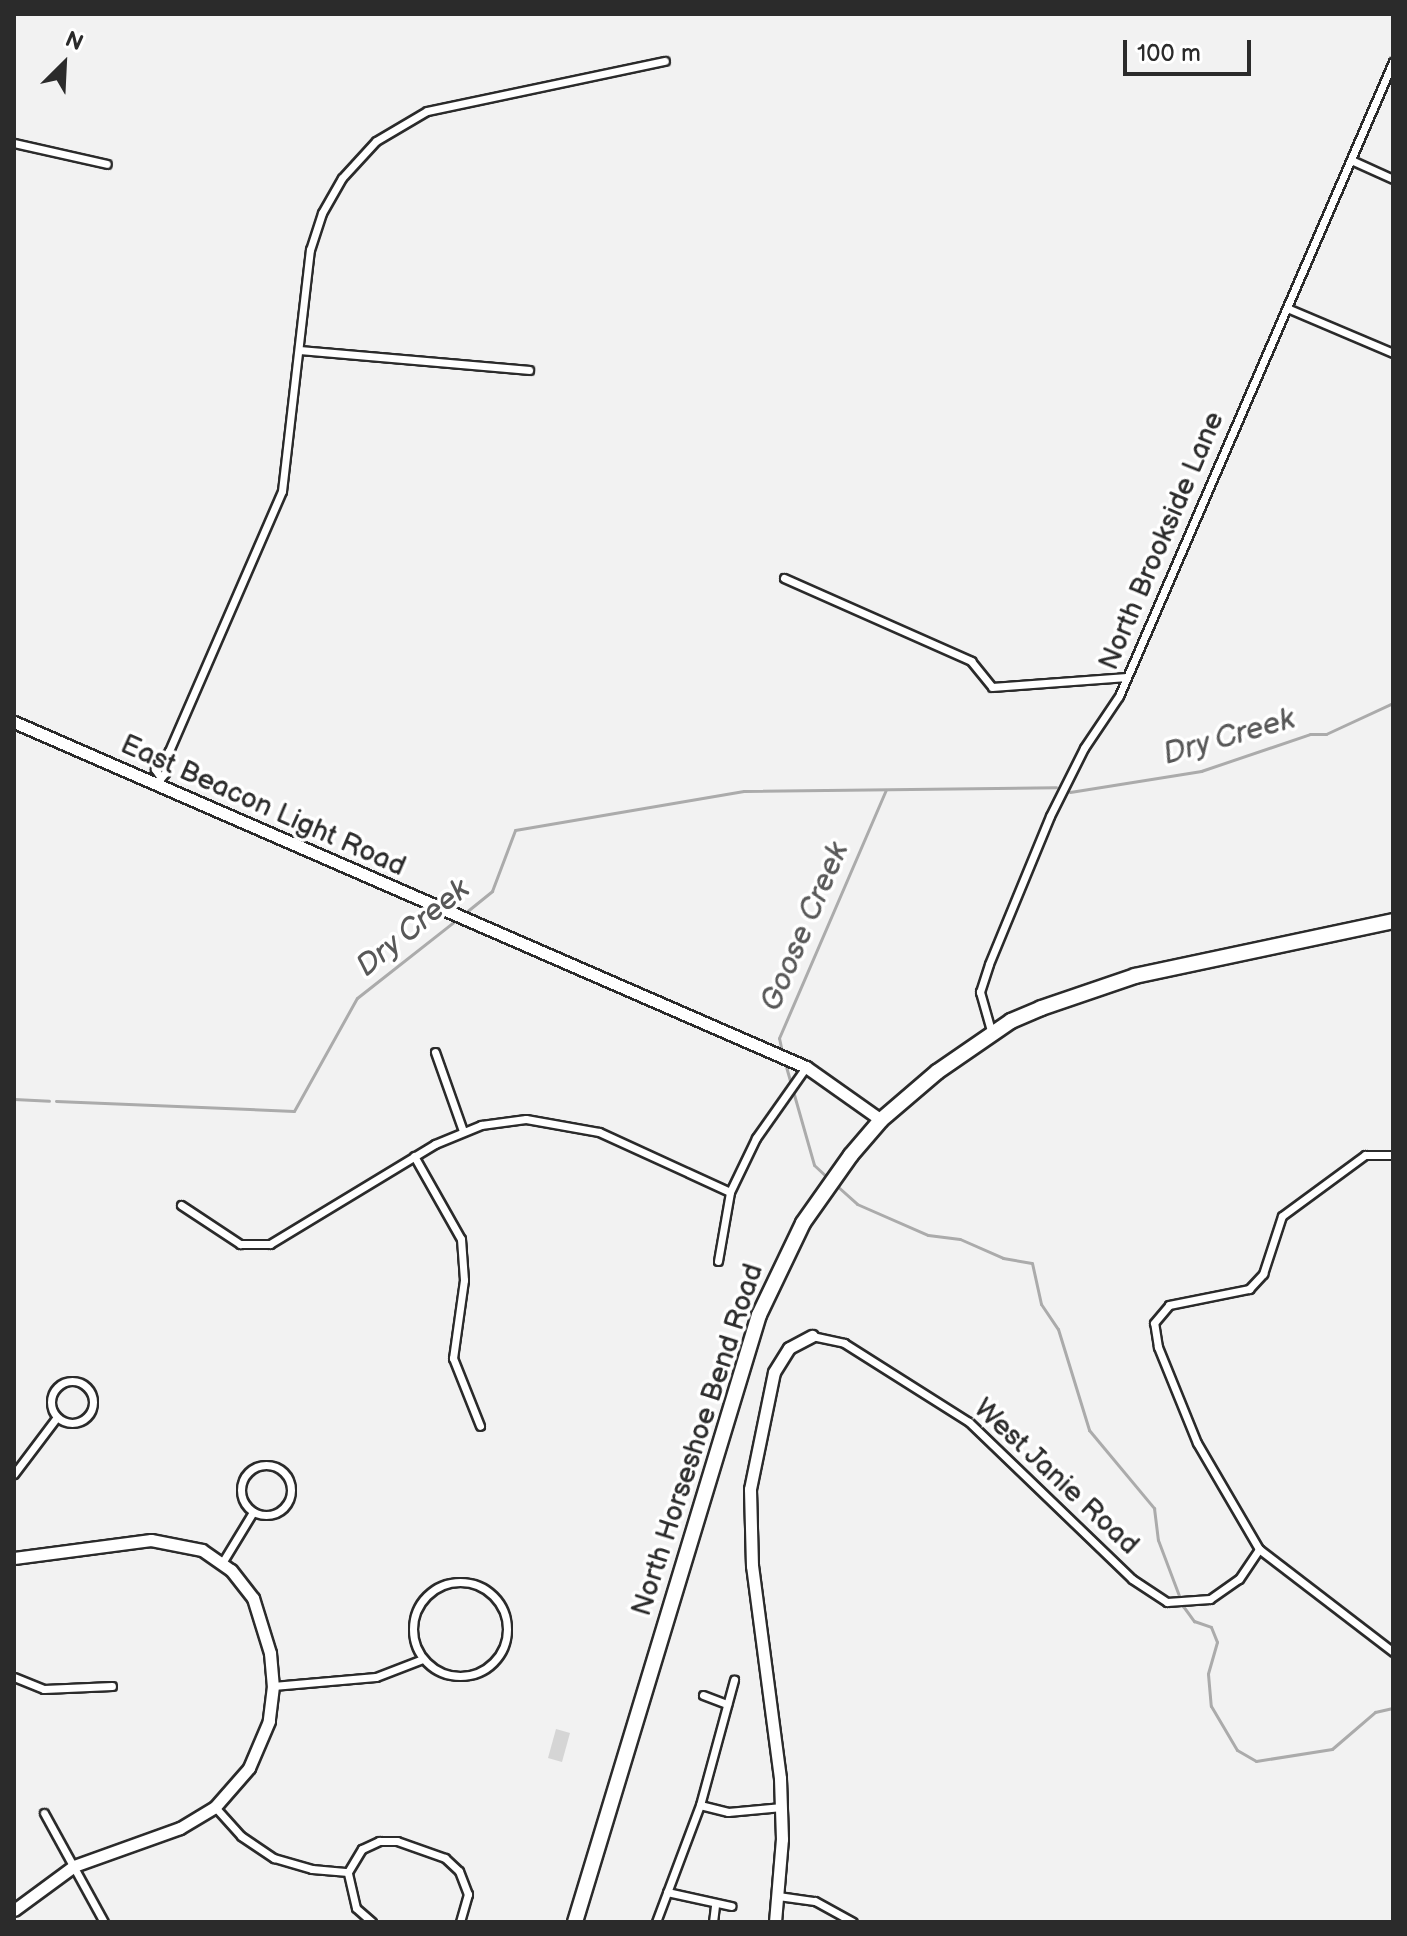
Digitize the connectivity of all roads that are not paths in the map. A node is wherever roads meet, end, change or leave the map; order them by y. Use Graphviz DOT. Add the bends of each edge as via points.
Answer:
graph roads {
  1 [pos="665,61"];
  2 [pos="1393,62"];
  3 [pos="14,143"];
  4 [pos="1351,160"];
  5 [pos="107,164"];
  6 [pos="1393,179"];
  7 [pos="1287,308"];
  8 [pos="300,350"];
  9 [pos="1393,353"];
  10 [pos="529,370"];
  11 [pos="784,578"];
  12 [pos="1127,677"];
  13 [pos="14,722"];
  14 [pos="157,780"];
  15 [pos="1393,921"];
  16 [pos="992,1034"];
  17 [pos="435,1052"];
  18 [pos="806,1067"];
  19 [pos="881,1120"];
  20 [pos="463,1131"];
  21 [pos="1393,1155"];
  22 [pos="414,1156"];
  23 [pos="730,1192"];
  24 [pos="181,1205"];
  25 [pos="718,1261"];
  26 [pos="812,1336"];
  27 [pos="57,1417"];
  28 [pos="480,1426"];
  29 [pos="14,1474"];
  30 [pos="253,1512"];
  31 [pos="1259,1549"];
  32 [pos="14,1558"];
  33 [pos="222,1563"];
  34 [pos="1393,1652"];
  35 [pos="423,1659"];
  36 [pos="14,1677"];
  37 [pos="734,1680"];
  38 [pos="112,1686"];
  39 [pos="273,1686"];
  40 [pos="703,1695"];
  41 [pos="727,1704"];
  42 [pos="700,1805"];
  43 [pos="215,1807"];
  44 [pos="782,1807"];
  45 [pos="44,1813"];
  46 [pos="74,1866"];
  47 [pos="348,1872"];
  48 [pos="667,1892"];
  49 [pos="778,1896"];
  50 [pos="715,1905"];
  51 [pos="731,1906"];
  52 [pos="14,1910"];
  53 [pos="104,1922"];
  54 [pos="372,1922"];
  55 [pos="460,1922"];
  56 [pos="575,1922"];
  57 [pos="656,1922"];
  58 [pos="713,1922"];
  59 [pos="775,1922"];
  60 [pos="853,1922"];
  1 -- 8 [label="street" via="446,104 376,141 342,178 315,231"];
  2 -- 4 [label="street, North Brookside Lane"];
  3 -- 5 [label="street"];
  4 -- 6 [label="street"];
  4 -- 7 [label="street, North Brookside Lane"];
  7 -- 9 [label="street"];
  7 -- 12 [label="street, North Brookside Lane"];
  8 -- 10 [label="street"];
  8 -- 14 [label="street" via="282,491 169,751 165,773"];
  11 -- 12 [label="street" via="971,661 992,687"];
  12 -- 16 [label="street, North Brookside Lane" via="1050,816 989,964 980,992"];
  13 -- 14 [label="street, East Beacon Light Road"];
  14 -- 18 [label="street, East Beacon Light Road" via="468,923"];
  15 -- 16 [label="highway, North Horseshoe Bend Road" via="1106,983"];
  16 -- 19 [label="highway, North Horseshoe Bend Road"];
  17 -- 20 [label="street"];
  18 -- 19 [label="street, East Beacon Light Road"];
  18 -- 23 [label="street, North Horseshoe Bend Road" via="756,1138"];
  19 -- 56 [label="highway, North Horseshoe Bend Road" via="810,1211 759,1315"];
  20 -- 22 [label="street"];
  20 -- 23 [label="street" via="526,1119 580,1126"];
  21 -- 31 [label="street" via="1365,1155 1282,1216 1263,1274 1249,1289 1169,1305 1156,1315 1158,1347 1197,1443"];
  22 -- 24 [label="street" via="281,1239 261,1246 227,1237"];
  22 -- 28 [label="street" via="461,1239 465,1266 453,1358"];
  23 -- 25 [label="street, North Horseshoe Bend Road"];
  26 -- 31 [label="street, West Janie Road" via="844,1343 969,1422 1132,1579 1167,1602 1210,1599 1239,1579"];
  26 -- 44 [label="street, North Horseshoe Bend Road" via="789,1348 774,1372 750,1489 752,1566"];
  27 -- 27 [label="street" via="51,1404 59,1386 79,1382 90,1390 92,1410 83,1420 70,1423"];
  27 -- 29 [label="street"];
  30 -- 30 [label="street" via="241,1495 245,1476 265,1465 277,1467 291,1489 287,1504 279,1512"];
  30 -- 33 [label="street"];
  31 -- 34 [label="street"];
  32 -- 33 [label="street" via="151,1540 190,1546"];
  33 -- 39 [label="street" via="258,1609"];
  35 -- 35 [label="street" via="416,1647 414,1619 418,1606 438,1587 451,1582 479,1585 500,1604 508,1631 488,1667 475,1674 447,1674"];
  35 -- 39 [label="street" via="376,1677"];
  36 -- 38 [label="street" via="44,1689"];
  37 -- 41 [label="street"];
  39 -- 43 [label="street" via="269,1721 249,1768"];
  40 -- 41 [label="street"];
  41 -- 42 [label="street"];
  42 -- 44 [label="street" via="728,1812"];
  42 -- 48 [label="street"];
  43 -- 46 [label="street" via="180,1828"];
  43 -- 47 [label="street" via="241,1836 274,1858"];
  44 -- 49 [label="street, North Horseshoe Bend Road"];
  45 -- 46 [label="street"];
  46 -- 52 [label="street"];
  46 -- 53 [label="street"];
  47 -- 54 [label="street" via="356,1908"];
  47 -- 55 [label="street" via="362,1849 379,1841 408,1843 445,1858 459,1871 468,1894"];
  48 -- 50 [label="street"];
  48 -- 57 [label="street"];
  49 -- 59 [label="street, North Horseshoe Bend Road"];
  49 -- 60 [label="street" via="815,1901"];
  50 -- 51 [label="street"];
  50 -- 58 [label="street"];
}
